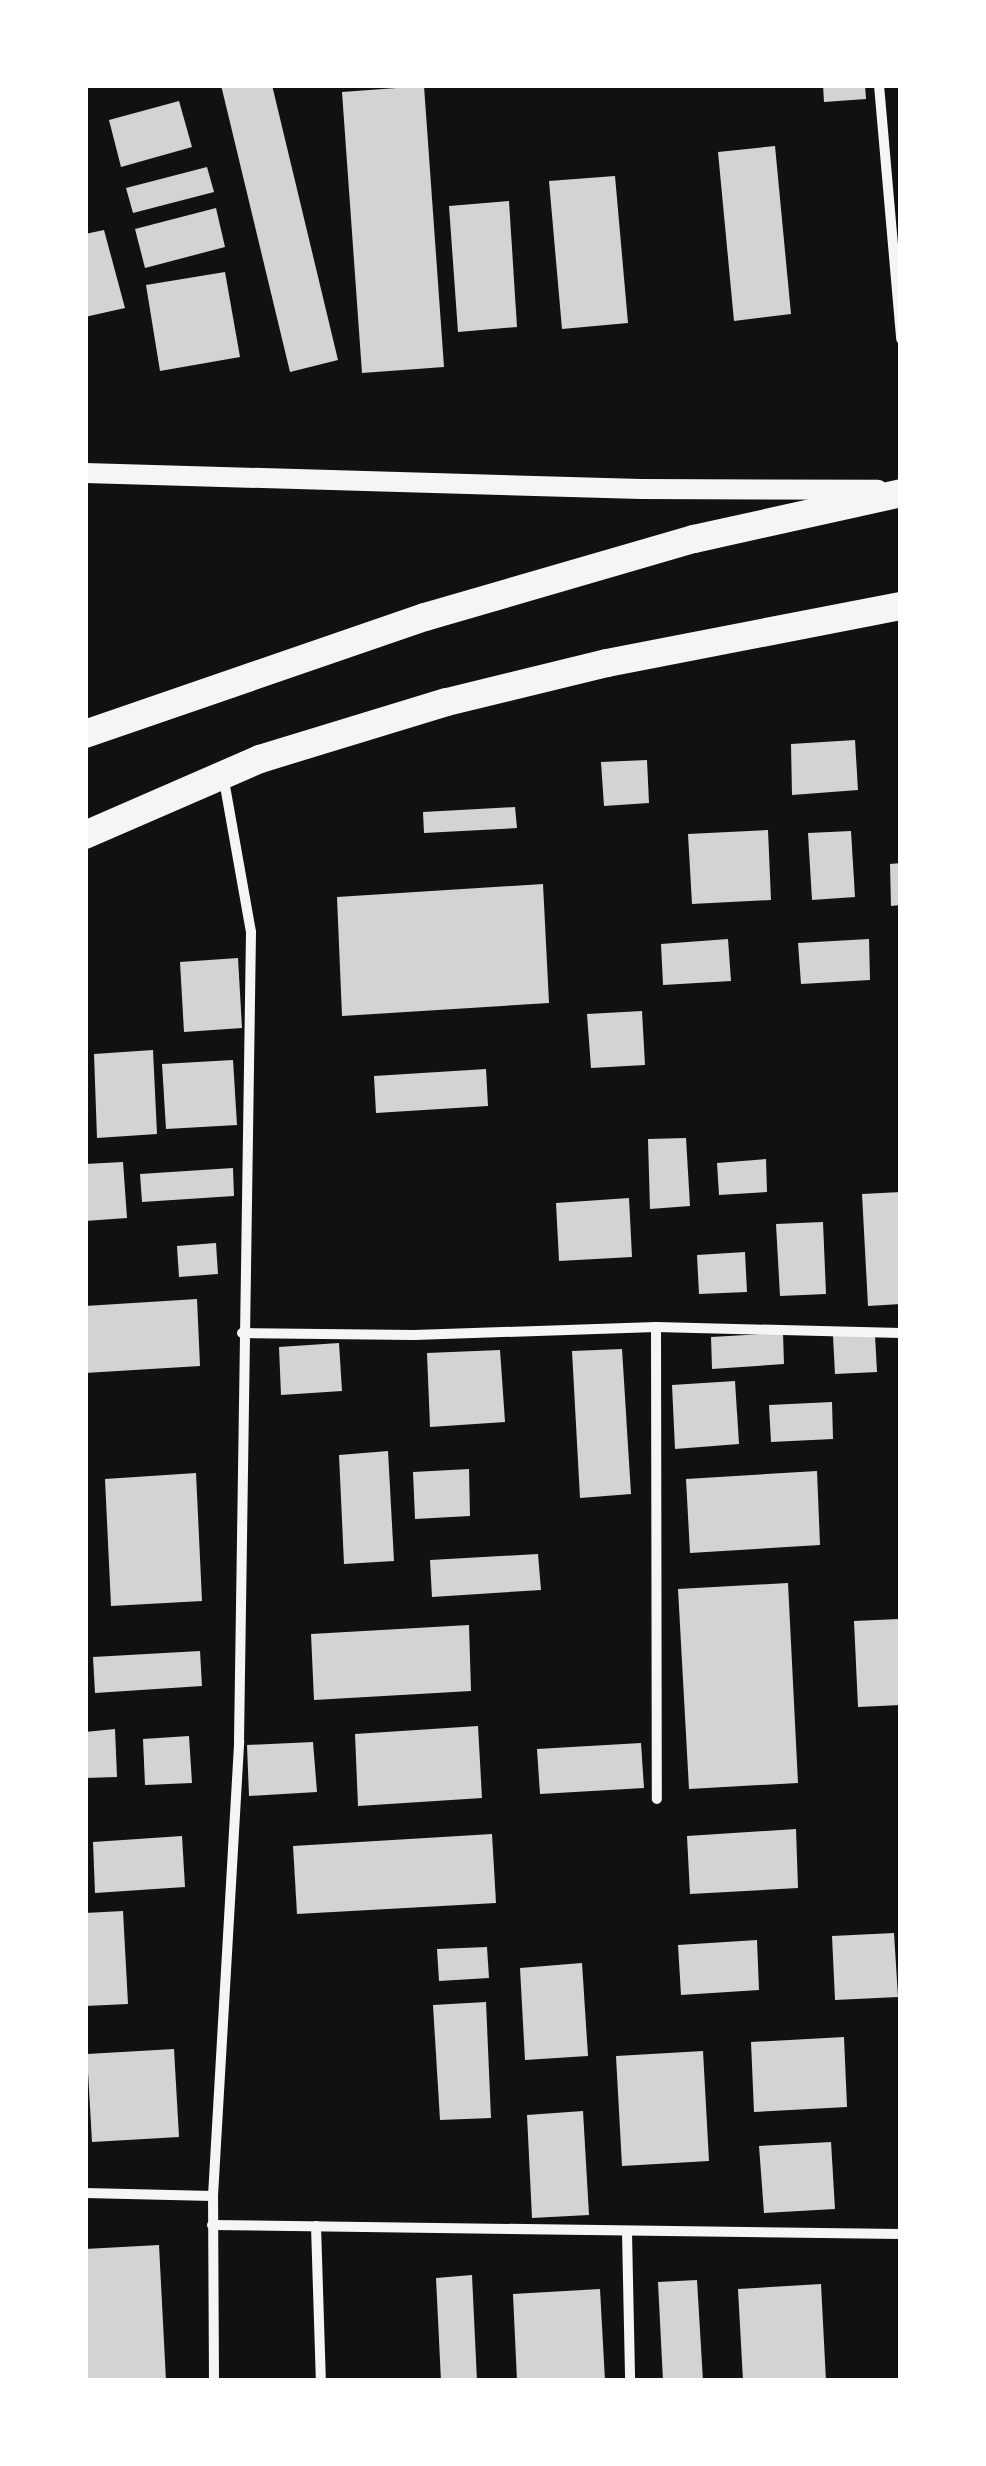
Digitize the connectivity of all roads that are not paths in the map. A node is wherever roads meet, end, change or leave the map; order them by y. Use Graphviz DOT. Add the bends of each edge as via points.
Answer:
graph roads {
  1 [pos="879,85"];
  2 [pos="901,339"];
  3 [pos="85,472"];
  4 [pos="901,492"];
  5 [pos="901,606"];
  6 [pos="85,734"];
  7 [pos="222,774"];
  8 [pos="85,835"];
  9 [pos="656,1327"];
  10 [pos="242,1333"];
  11 [pos="901,1333"];
  12 [pos="657,1799"];
  13 [pos="85,2192"];
  14 [pos="214,2196"];
  15 [pos="212,2224"];
  16 [pos="316,2226"];
  17 [pos="627,2232"];
  18 [pos="901,2234"];
  19 [pos="214,2381"];
  20 [pos="321,2381"];
  21 [pos="630,2381"];
  1 -- 2 [label="street"];
  3 -- 4 [label="main road"];
  4 -- 6 [label="highway" via="694,539 443,612"];
  5 -- 7 [label="highway" via="606,663 447,702"];
  7 -- 8 [label="highway"];
  7 -- 10 [label="street" via="250,932"];
  9 -- 10 [label="street"];
  9 -- 11 [label="street"];
  9 -- 12 [label="street"];
  10 -- 14 [label="street" via="239,1741"];
  13 -- 14 [label="street"];
  14 -- 15 [label="street"];
  15 -- 16 [label="street"];
  15 -- 19 [label="street"];
  16 -- 17 [label="street"];
  16 -- 20 [label="street"];
  17 -- 18 [label="street"];
  17 -- 21 [label="street"];
}
